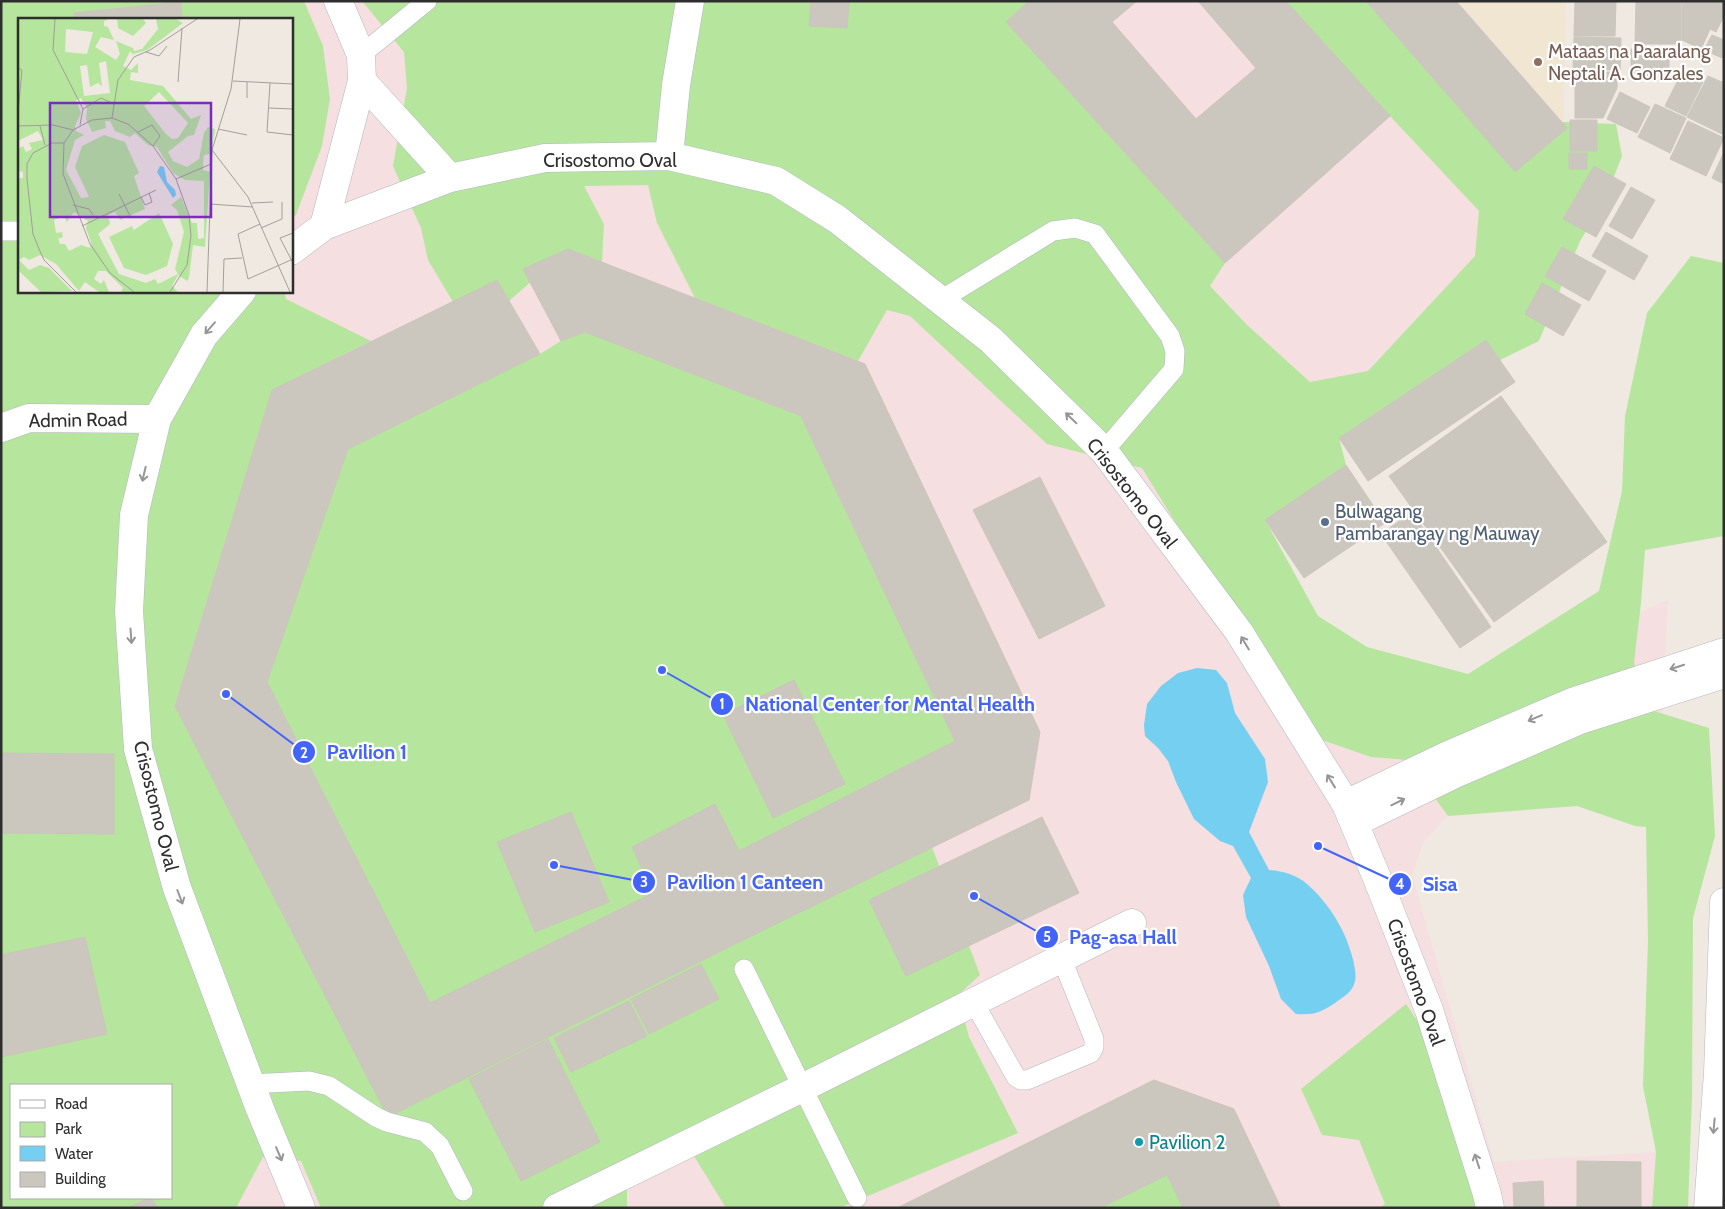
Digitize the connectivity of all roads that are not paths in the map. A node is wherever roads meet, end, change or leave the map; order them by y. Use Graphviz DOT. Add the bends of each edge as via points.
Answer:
graph roads {
  1 [pos="338,1"];
  2 [pos="427,1"];
  3 [pos="688,2"];
  4 [pos="361,68"];
  5 [pos="669,156"];
  6 [pos="450,178"];
  7 [pos="324,226"];
  8 [pos="1,231"];
  9 [pos="18,232"];
  10 [pos="292,250"];
  11 [pos="241,292"];
  12 [pos="939,300"];
  13 [pos="157,420"];
  14 [pos="1,428"];
  15 [pos="1104,451"];
  16 [pos="1724,652"];
  17 [pos="1724,674"];
  18 [pos="1350,814"];
  19 [pos="1724,902"];
  20 [pos="1132,923"];
  21 [pos="1061,957"];
  22 [pos="744,970"];
  23 [pos="973,1001"];
  24 [pos="1721,1073"];
  25 [pos="250,1084"];
  26 [pos="802,1088"];
  27 [pos="463,1190"];
  28 [pos="857,1198"];
  29 [pos="301,1208"];
  30 [pos="558,1208"];
  31 [pos="1490,1208"];
  32 [pos="1708,1208"];
  1 -- 4 [label="street"];
  2 -- 4 [label="lane"];
  3 -- 5 [label="street"];
  4 -- 6 [label="street"];
  4 -- 7 [label="street"];
  5 -- 6 [label="street, Crisostomo Oval" via="545,158"];
  5 -- 12 [label="street, Crisostomo Oval" via="776,181 837,219"];
  6 -- 7 [label="street, Crisostomo Oval"];
  7 -- 10 [label="street, Crisostomo Oval"];
  8 -- 9 [label="lane"];
  11 -- 13 [label="street, Crisostomo Oval, one-way" via="204,335"];
  15 -- 12 [label="street, Crisostomo Oval, one-way" via="991,340"];
  12 -- 15 [label="lane" via="1053,231 1075,228 1095,234 1170,336 1175,351 1174,370"];
  13 -- 14 [label="street, Admin Road" via="29,418"];
  13 -- 25 [label="street, Crisostomo Oval, one-way" via="134,515 129,611 138,749 177,888"];
  18 -- 15 [label="street, Crisostomo Oval, one-way" via="1239,632"];
  16 -- 18 [label="street, one-way" via="1572,702 1446,756"];
  18 -- 17 [label="street, one-way" via="1455,774 1580,720"];
  31 -- 18 [label="street, Crisostomo Oval, one-way" via="1428,1010"];
  19 -- 24 [label="street"];
  20 -- 21 [label="street"];
  21 -- 23 [label="street"];
  21 -- 23 [label="lane" via="1094,1039 1091,1053 1021,1080 1016,1077"];
  22 -- 26 [label="lane"];
  23 -- 26 [label="street"];
  24 -- 32 [label="street, one-way"];
  25 -- 27 [label="lane" via="308,1081 329,1086 376,1117 425,1132 440,1146"];
  25 -- 29 [label="street, Crisostomo Oval, one-way"];
  26 -- 28 [label="lane"];
  26 -- 30 [label="street"];
}
